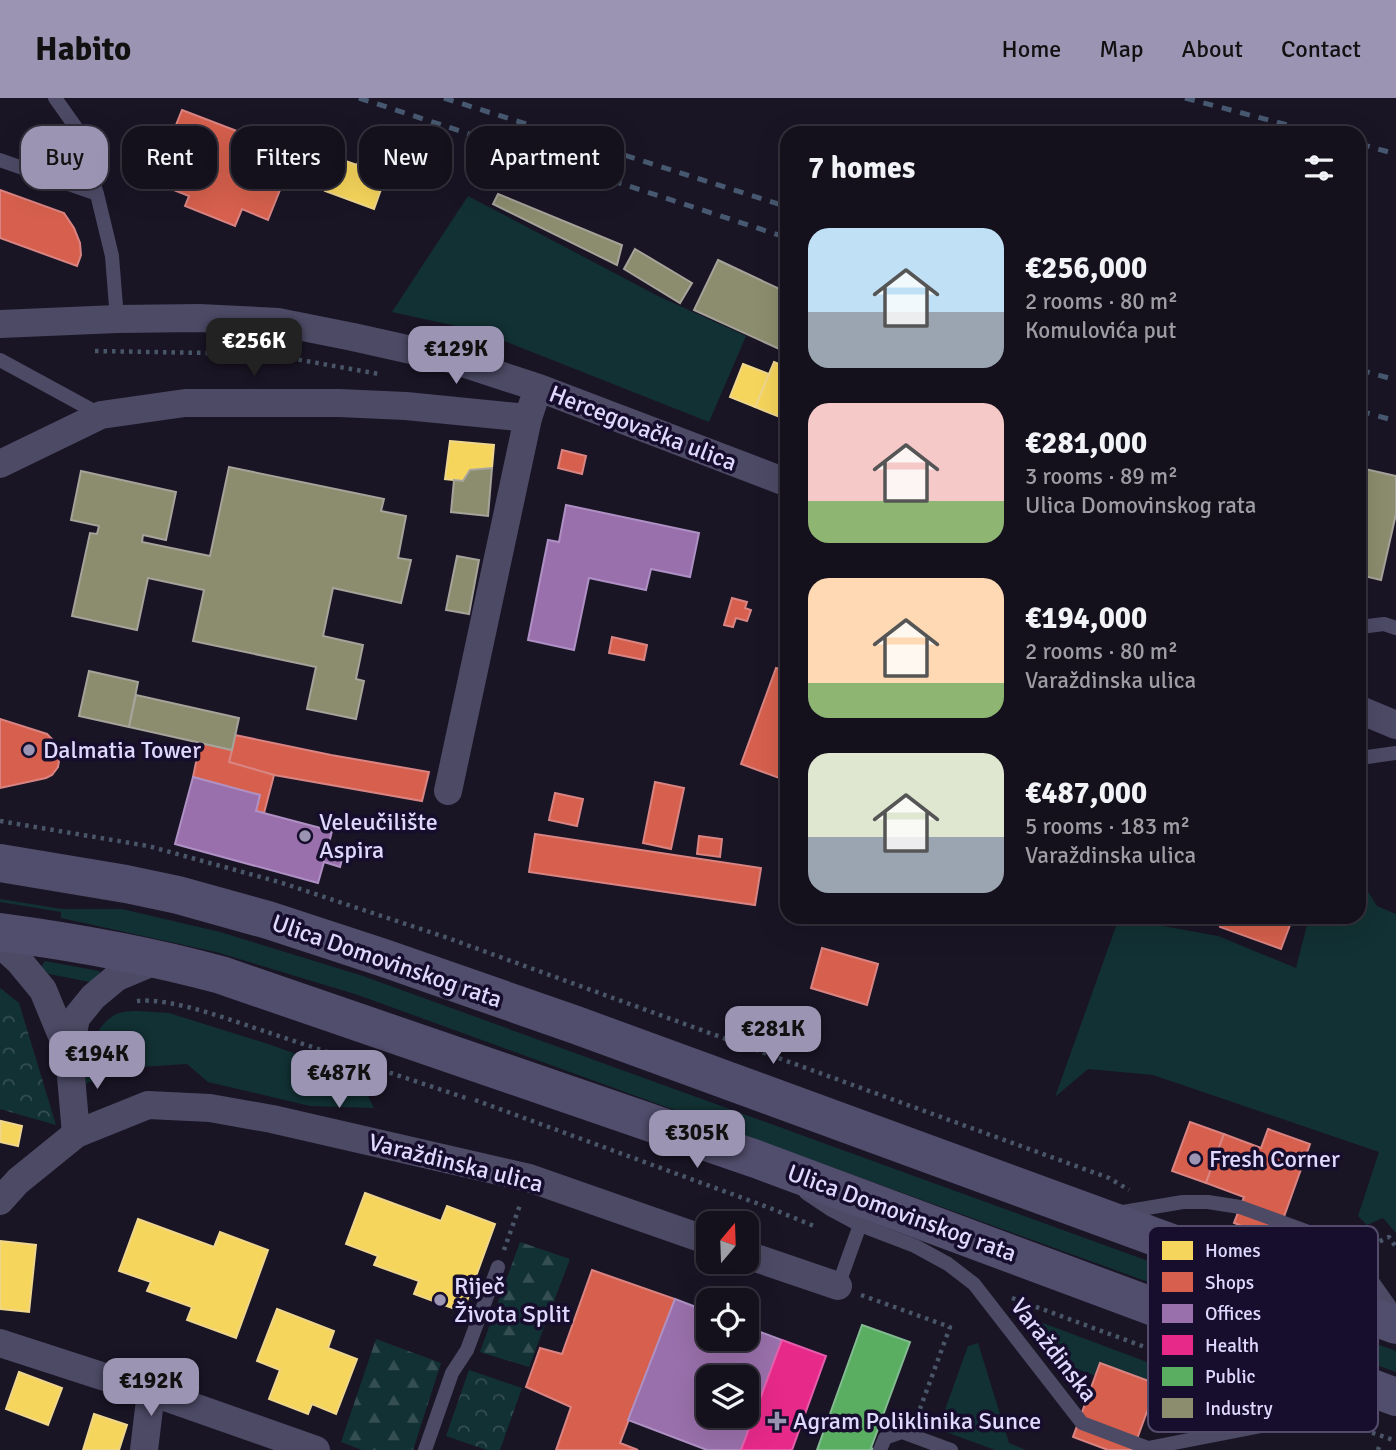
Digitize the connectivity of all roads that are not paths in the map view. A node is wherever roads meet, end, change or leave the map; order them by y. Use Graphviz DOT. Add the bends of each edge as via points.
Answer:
graph roads {
  1 [pos="55,98"];
  2 [pos="0,160"];
  3 [pos="97,194"];
  4 [pos="117,319"];
  5 [pos="0,324"];
  6 [pos="0,360"];
  7 [pos="539,387"];
  8 [pos="101,415"];
  9 [pos="527,418"];
  10 [pos="0,464"];
  11 [pos="780,481"];
  12 [pos="1366,626"];
  13 [pos="1396,627"];
  14 [pos="1366,712"];
  15 [pos="1396,725"];
  16 [pos="1396,753"];
  17 [pos="1366,757"];
  18 [pos="447,791"];
  19 [pos="4,862"];
  20 [pos="0,932"];
  21 [pos="0,944"];
  22 [pos="160,959"];
  23 [pos="69,1053"];
  24 [pos="76,1134"];
  25 [pos="756,1159"];
  26 [pos="0,1200"];
  27 [pos="1097,1216"];
  28 [pos="860,1225"];
  29 [pos="1292,1226"];
  30 [pos="1148,1235"];
  31 [pos="696,1236"];
  32 [pos="760,1259"];
  33 [pos="498,1267"];
  34 [pos="838,1286"];
  35 [pos="1378,1290"];
  36 [pos="1148,1305"];
  37 [pos="1396,1315"];
  38 [pos="1378,1318"];
  39 [pos="1396,1325"];
  40 [pos="0,1343"];
  41 [pos="151,1392"];
  42 [pos="1230,1432"];
  43 [pos="144,1450"];
  44 [pos="316,1450"];
  45 [pos="425,1450"];
  46 [pos="880,1450"];
  47 [pos="951,1450"];
  1 -- 3 [label="lane" via="77,129"];
  2 -- 3 [label="lane"];
  3 -- 4 [label="lane" via="112,256"];
  4 -- 5 [label="street, Hercegovačka ulica"];
  4 -- 7 [label="street, Hercegovačka ulica" via="278,323 447,358"];
  6 -- 8 [label="lane"];
  7 -- 9 [label="street"];
  7 -- 11 [label="street, Hercegovačka ulica"];
  8 -- 9 [label="street" via="185,403 340,403"];
  8 -- 10 [label="street"];
  9 -- 18 [label="street"];
  12 -- 13 [label="lane"];
  14 -- 15 [label="street"];
  16 -- 17 [label="lane"];
  19 -- 27 [label="main road, Ulica Domovinskog rata" via="178,895 268,920 576,1025"];
  20 -- 22 [label="main road, Ulica Domovinskog rata"];
  21 -- 23 [label="street" via="43,990"];
  22 -- 23 [label="street" via="117,977 93,997 76,1018"];
  22 -- 25 [label="main road, Ulica Domovinskog rata" via="221,975"];
  23 -- 24 [label="street"];
  24 -- 26 [label="street, Varaždinska ulica"];
  24 -- 31 [label="street, Varaždinska ulica" via="148,1105 210,1108 529,1178"];
  25 -- 28 [label="lane, Varaždinska"];
  25 -- 36 [label="main road, Ulica Domovinskog rata"];
  27 -- 29 [label="lane" via="1208,1202 1240,1207"];
  27 -- 30 [label="main road, Ulica Domovinskog rata"];
  28 -- 34 [label="lane"];
  28 -- 42 [label="lane, Varaždinska" via="915,1247 974,1283 1083,1423 1148,1448"];
  32 -- 34 [label="street"];
  33 -- 45 [label="lane"];
  35 -- 37 [label="lane"];
  38 -- 39 [label="main road, Ulica Domovinskog rata"];
  40 -- 41 [label="street"];
  41 -- 43 [label="street"];
  41 -- 44 [label="street"];
  46 -- 47 [label="lane" via="885,1438 902,1432"];
}
